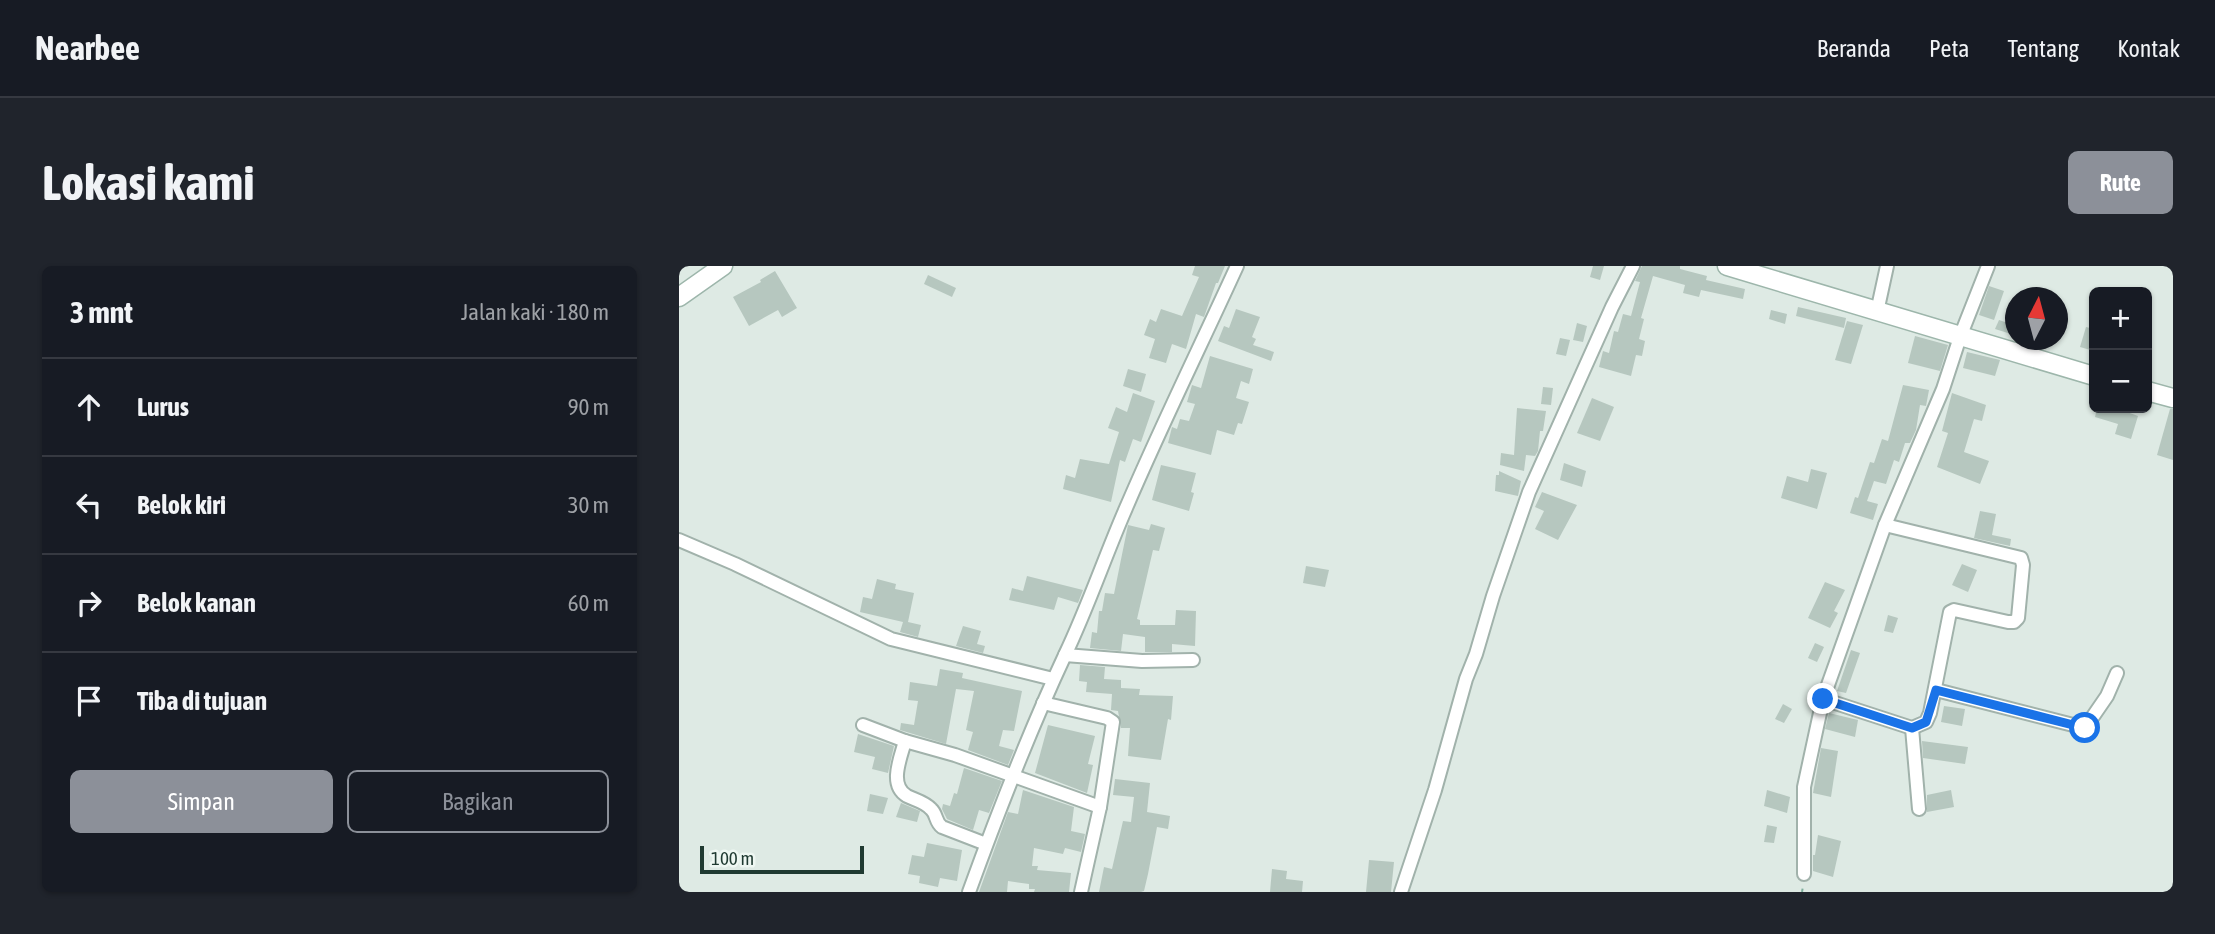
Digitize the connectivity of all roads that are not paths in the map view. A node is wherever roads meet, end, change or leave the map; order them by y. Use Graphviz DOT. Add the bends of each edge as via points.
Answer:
graph roads {
  1 [pos="723,266"];
  2 [pos="1237,266"];
  3 [pos="1633,266"];
  4 [pos="1727,266"];
  5 [pos="1887,266"];
  6 [pos="1988,266"];
  7 [pos="679,297"];
  8 [pos="1877,312"];
  9 [pos="1960,337"];
  10 [pos="2089,375"];
  11 [pos="2152,392"];
  12 [pos="2173,398"];
  13 [pos="1885,525"];
  14 [pos="679,540"];
  15 [pos="1065,655"];
  16 [pos="1193,660"];
  17 [pos="2117,673"];
  18 [pos="1053,679"];
  19 [pos="1936,690"];
  20 [pos="1823,699"];
  21 [pos="1043,703"];
  22 [pos="863,726"];
  23 [pos="1912,728"];
  24 [pos="905,741"];
  25 [pos="1013,775"];
  26 [pos="1100,807"];
  27 [pos="1919,809"];
  28 [pos="986,844"];
  29 [pos="1804,874"];
  30 [pos="969,892"];
  31 [pos="1081,892"];
  32 [pos="1401,892"];
  1 -- 7 [label="street"];
  2 -- 15 [label="street" via="1155,440"];
  3 -- 32 [label="street" via="1529,492"];
  4 -- 8 [label="street"];
  5 -- 8 [label="street"];
  6 -- 9 [label="street"];
  8 -- 9 [label="street"];
  9 -- 10 [label="street"];
  9 -- 13 [label="street"];
  11 -- 12 [label="street"];
  13 -- 19 [label="street" via="2023,561 2014,622 1949,612"];
  13 -- 20 [label="street"];
  14 -- 18 [label="street" via="891,639"];
  15 -- 16 [label="street"];
  15 -- 18 [label="street"];
  17 -- 19 [label="street" via="2085,728"];
  18 -- 21 [label="street"];
  19 -- 23 [label="street" via="1926,722"];
  20 -- 23 [label="street"];
  20 -- 29 [label="street" via="1804,787"];
  21 -- 25 [label="street"];
  21 -- 26 [label="street" via="1113,722"];
  22 -- 24 [label="street"];
  23 -- 27 [label="street"];
  24 -- 25 [label="street"];
  24 -- 28 [label="street" via="896,774 899,789 930,806 942,827"];
  25 -- 26 [label="street"];
  25 -- 28 [label="street"];
  26 -- 31 [label="street"];
  28 -- 30 [label="street"];
}
